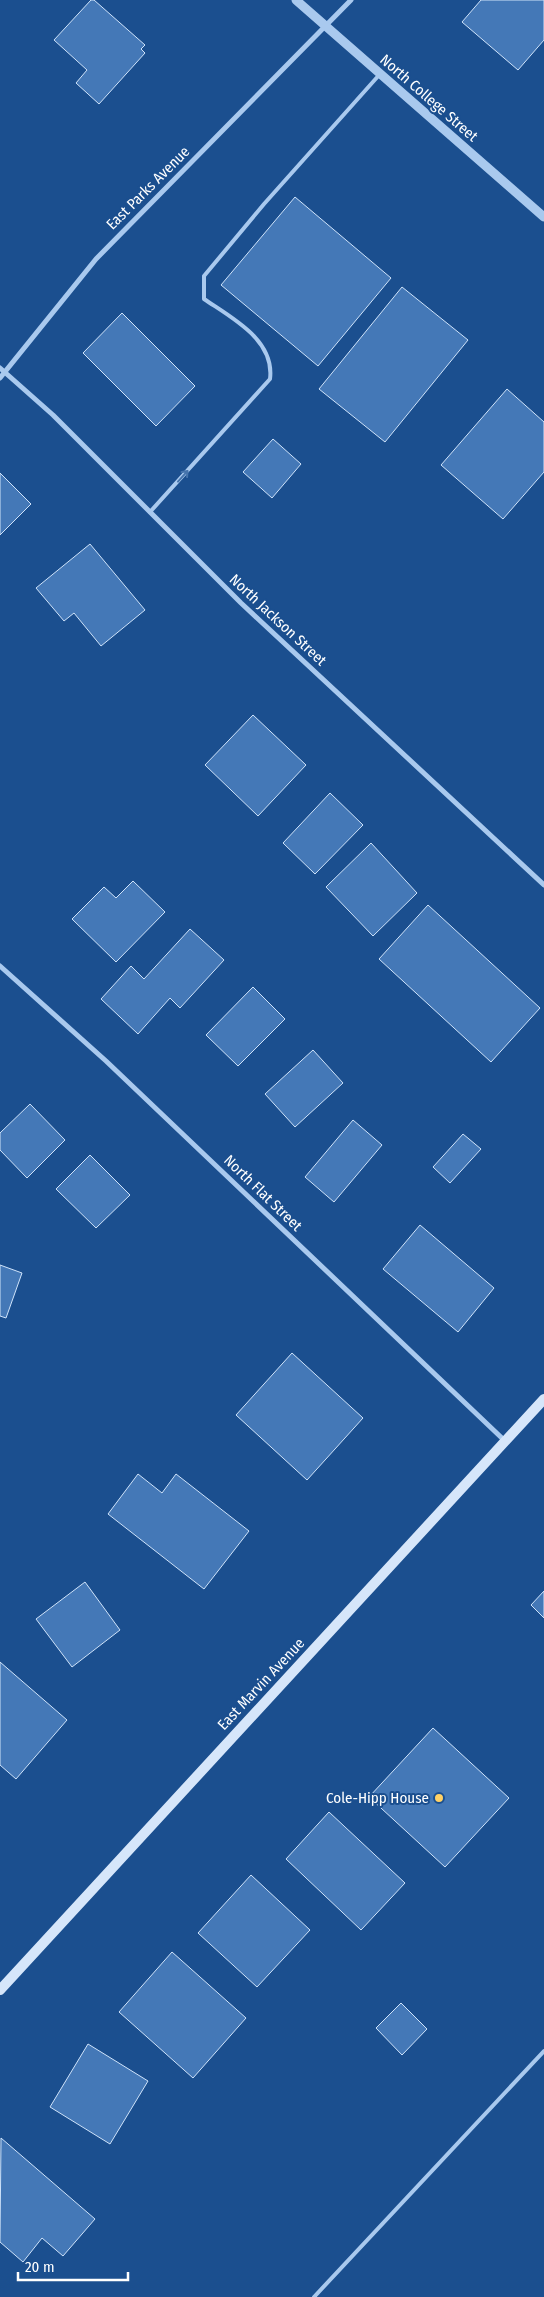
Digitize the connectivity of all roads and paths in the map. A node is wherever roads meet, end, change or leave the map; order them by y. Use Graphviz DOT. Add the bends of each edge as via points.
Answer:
graph roads {
  1 [pos="296,0"];
  2 [pos="351,0"];
  3 [pos="326,27"];
  4 [pos="380,74"];
  5 [pos="544,217"];
  6 [pos="0,368"];
  7 [pos="5,372"];
  8 [pos="0,378"];
  9 [pos="150,512"];
  10 [pos="544,885"];
  11 [pos="0,966"];
  12 [pos="544,1399"];
  13 [pos="505,1441"];
  14 [pos="0,1990"];
  15 [pos="544,2051"];
  16 [pos="314,2297"];
  1 -- 3 [label="street, North College Street"];
  2 -- 3 [label="street, East Parks Avenue"];
  3 -- 4 [label="street, North College Street"];
  3 -- 7 [label="street, East Parks Avenue" via="96,258"];
  4 -- 5 [label="street, North College Street"];
  9 -- 4 [label="lane, one-way" via="270,379 267,352 241,324 204,299 204,276"];
  6 -- 7 [label="street, North Jackson Street"];
  7 -- 8 [label="street, East Parks Avenue"];
  7 -- 9 [label="street, North Jackson Street"];
  9 -- 10 [label="street, North Jackson Street" via="241,603"];
  11 -- 13 [label="street, North Flat Street" via="106,1061"];
  12 -- 13 [label="main road, East Marvin Avenue"];
  13 -- 14 [label="main road, East Marvin Avenue"];
  15 -- 16 [label="lane"];
}
